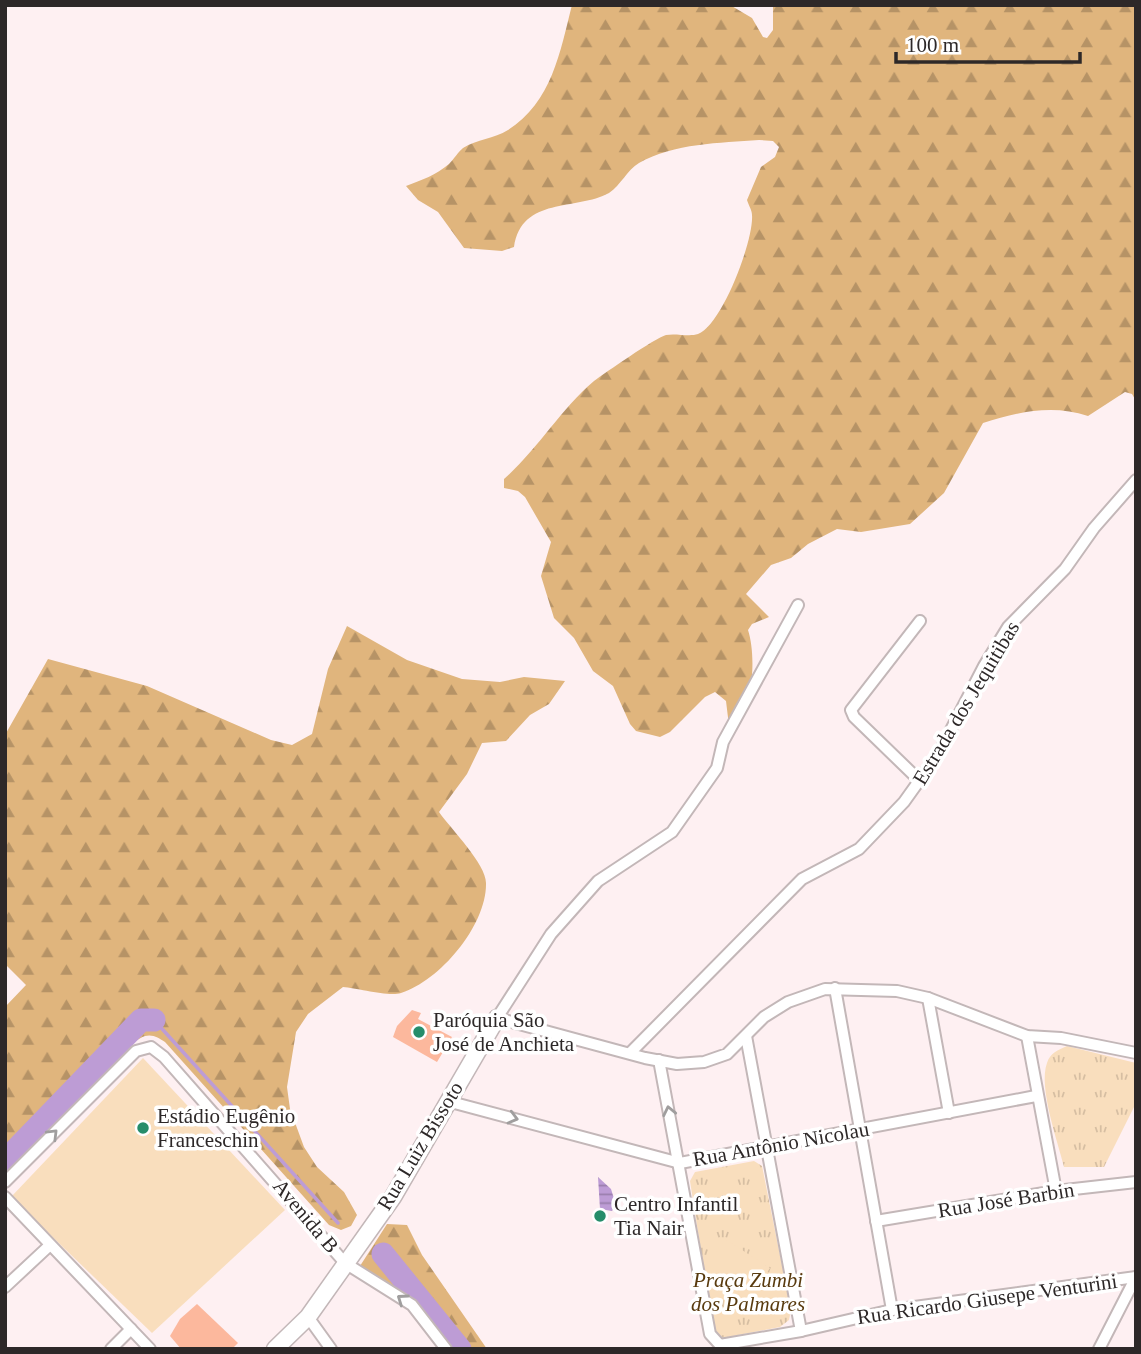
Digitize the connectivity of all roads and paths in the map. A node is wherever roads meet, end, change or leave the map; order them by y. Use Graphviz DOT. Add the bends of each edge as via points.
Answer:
graph roads {
  1 [pos="1136,480"];
  2 [pos="798,605"];
  3 [pos="920,621"];
  4 [pos="920,781"];
  5 [pos="835,988"];
  6 [pos="928,998"];
  7 [pos="497,1018"];
  8 [pos="746,1036"];
  9 [pos="1027,1036"];
  10 [pos="630,1053"];
  11 [pos="1136,1054"];
  12 [pos="659,1060"];
  13 [pos="1036,1096"];
  14 [pos="447,1101"];
  15 [pos="949,1113"];
  16 [pos="860,1130"];
  17 [pos="767,1147"];
  18 [pos="680,1163"];
  19 [pos="5,1182"];
  20 [pos="1136,1182"];
  21 [pos="1056,1191"];
  22 [pos="5,1197"];
  23 [pos="876,1221"];
  24 [pos="49,1245"];
  25 [pos="345,1262"];
  26 [pos="1136,1277"];
  27 [pos="5,1287"];
  28 [pos="892,1310"];
  29 [pos="308,1317"];
  30 [pos="131,1329"];
  31 [pos="801,1331"];
  32 [pos="111,1349"];
  33 [pos="150,1349"];
  34 [pos="275,1349"];
  35 [pos="331,1349"];
  36 [pos="446,1349"];
  37 [pos="1099,1349"];
  1 -- 4 [label="street, Estrada dos Jequitibas" via="1065,569 1008,626"];
  2 -- 7 [label="street, Rua Luiz Bissoto" via="723,742 717,768 672,832 598,881 556,927"];
  3 -- 4 [label="street" via="851,710"];
  4 -- 10 [label="street, Estrada dos Jequitibas" via="859,849 802,879"];
  5 -- 6 [label="street" via="897,991"];
  5 -- 8 [label="street" via="788,1002"];
  5 -- 16 [label="street"];
  6 -- 9 [label="street"];
  6 -- 15 [label="street"];
  7 -- 10 [label="street"];
  7 -- 14 [label="street, Rua Luiz Bissoto"];
  8 -- 12 [label="street" via="727,1054 704,1062"];
  8 -- 17 [label="street"];
  9 -- 11 [label="street"];
  9 -- 13 [label="street"];
  10 -- 12 [label="street"];
  18 -- 12 [label="street, one-way"];
  13 -- 15 [label="street, Rua Antônio Nicolau"];
  13 -- 21 [label="street"];
  14 -- 18 [label="street, Rua Antônio Nicolau, one-way"];
  14 -- 25 [label="street, Rua Luiz Bissoto" via="411,1171"];
  15 -- 16 [label="street, Rua Antônio Nicolau"];
  16 -- 17 [label="street, Rua Antônio Nicolau"];
  16 -- 23 [label="street"];
  17 -- 18 [label="street, Rua Antônio Nicolau"];
  17 -- 31 [label="street"];
  18 -- 31 [label="street, Rua Ricardo Giusepe Venturini" via="710,1334 720,1345"];
  19 -- 25 [label="street, Avenida B, one-way" via="136,1051 151,1047"];
  20 -- 21 [label="street, Rua José Barbin"];
  21 -- 23 [label="street, Rua José Barbin"];
  22 -- 24 [label="street"];
  23 -- 28 [label="street"];
  24 -- 27 [label="street"];
  24 -- 30 [label="street"];
  25 -- 29 [label="street, Rua Luiz Bissoto"];
  36 -- 25 [label="street, Avenida B, one-way" via="412,1305"];
  26 -- 28 [label="street, Rua Ricardo Giusepe Venturini"];
  26 -- 37 [label="street"];
  28 -- 31 [label="street, Rua Ricardo Giusepe Venturini"];
  29 -- 34 [label="street, Rua Luiz Bissoto"];
  29 -- 35 [label="street"];
  30 -- 32 [label="street"];
  30 -- 33 [label="street"];
}
